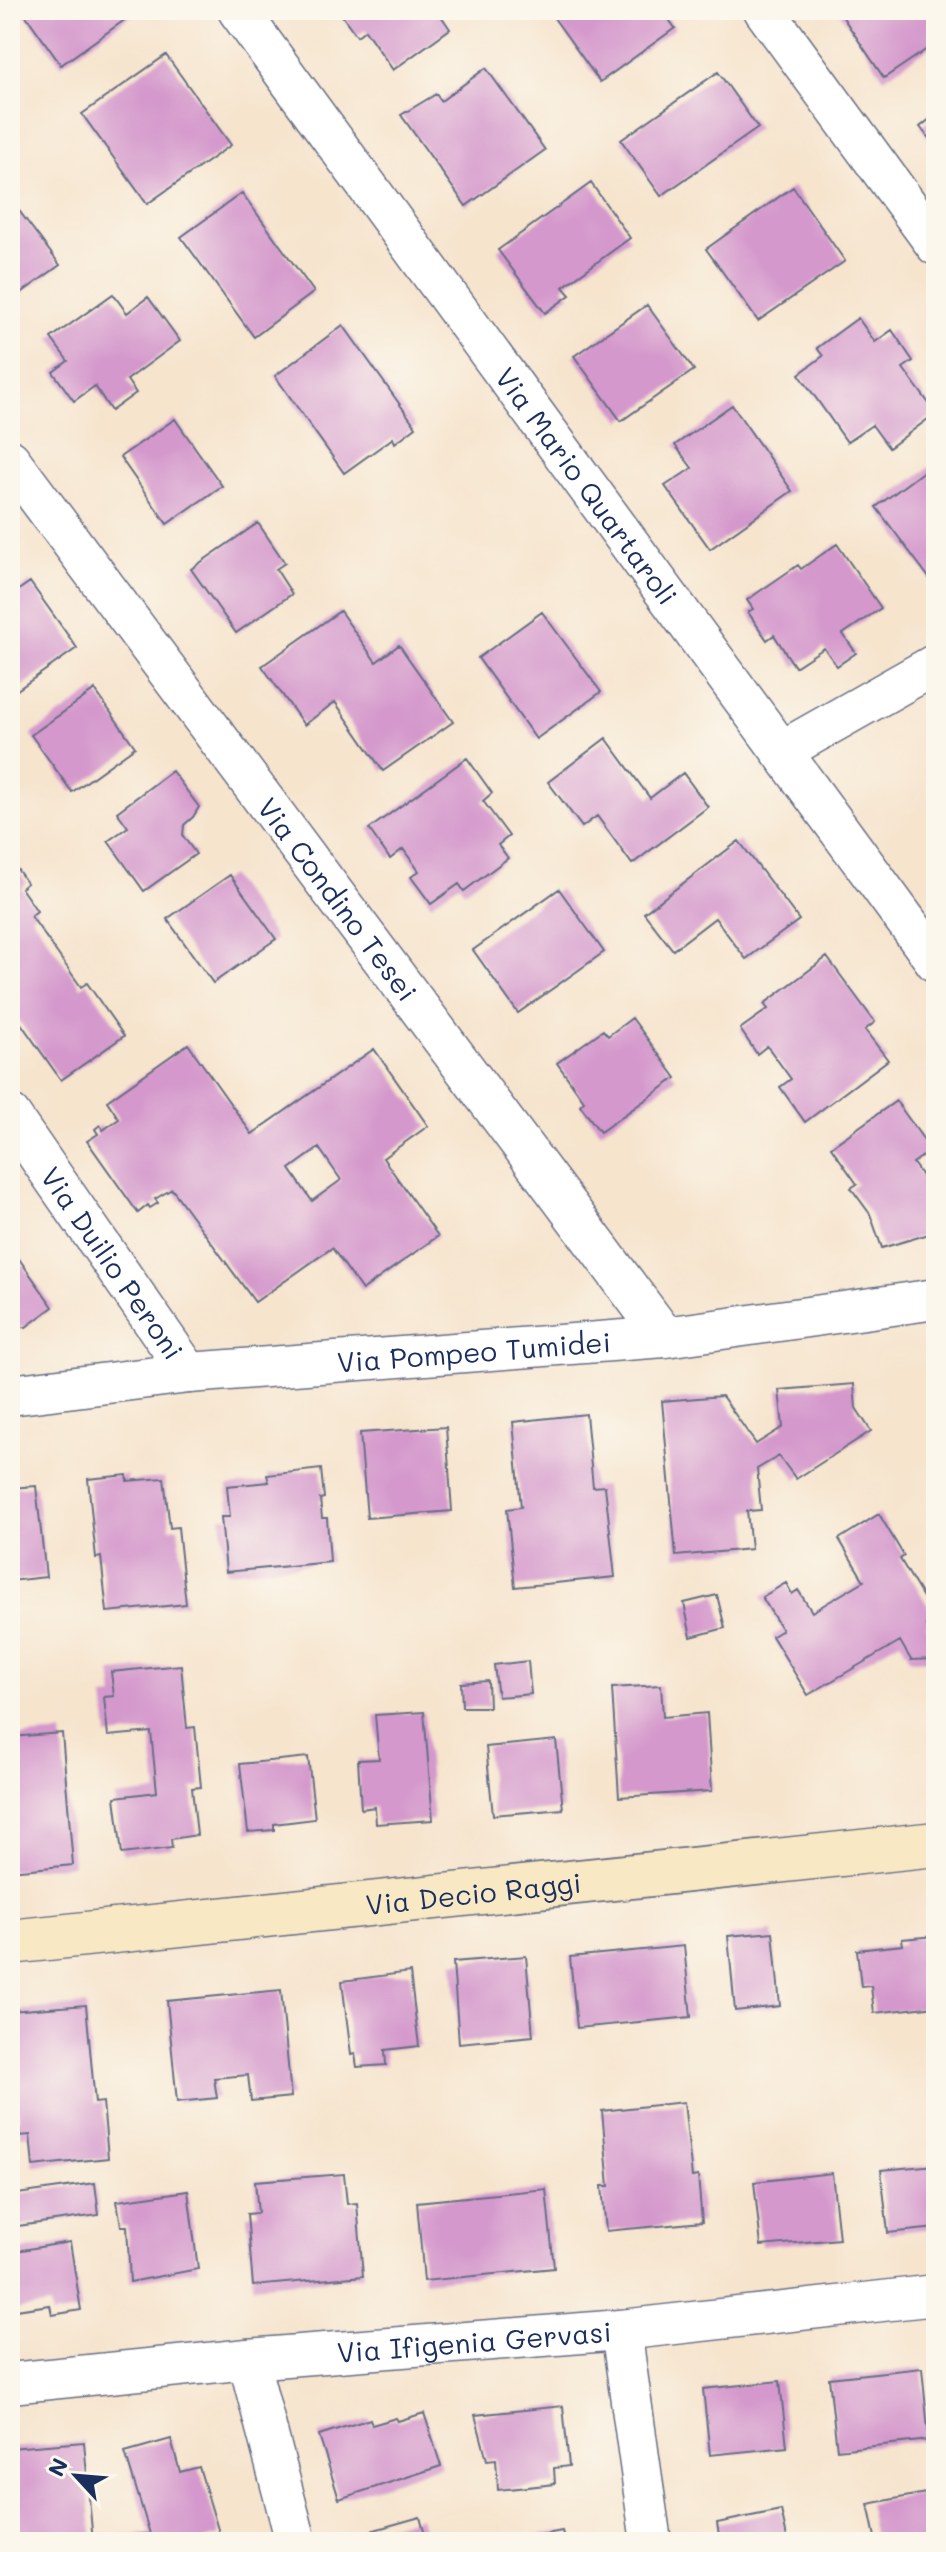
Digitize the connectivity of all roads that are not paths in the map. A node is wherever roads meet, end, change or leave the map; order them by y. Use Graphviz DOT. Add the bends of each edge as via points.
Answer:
graph roads {
  1 [pos="238,10"];
  2 [pos="764,10"];
  3 [pos="936,245"];
  4 [pos="10,460"];
  5 [pos="936,664"];
  6 [pos="782,751"];
  7 [pos="936,962"];
  8 [pos="10,1115"];
  9 [pos="936,1299"];
  10 [pos="665,1337"];
  11 [pos="189,1373"];
  12 [pos="10,1395"];
  13 [pos="936,1844"];
  14 [pos="10,1942"];
  15 [pos="936,2295"];
  16 [pos="621,2330"];
  17 [pos="248,2359"];
  18 [pos="10,2383"];
  19 [pos="296,2542"];
  20 [pos="651,2542"];
  1 -- 6 [label="street, Via Mario Quartaroli"];
  2 -- 3 [label="street"];
  4 -- 10 [label="street, Via Condino Tesei"];
  5 -- 6 [label="street"];
  6 -- 7 [label="street, Via Mario Quartaroli"];
  8 -- 11 [label="street, Via Duilio Peroni"];
  9 -- 10 [label="street, Via Pompeo Tumidei"];
  10 -- 11 [label="street, Via Pompeo Tumidei"];
  11 -- 12 [label="street, Via Pompeo Tumidei"];
  13 -- 14 [label="main road, Via Decio Raggi"];
  15 -- 16 [label="street, Via Ifigenia Gervasi"];
  16 -- 17 [label="street, Via Ifigenia Gervasi"];
  16 -- 20 [label="street"];
  17 -- 18 [label="street, Via Ifigenia Gervasi"];
  17 -- 19 [label="street"];
}
